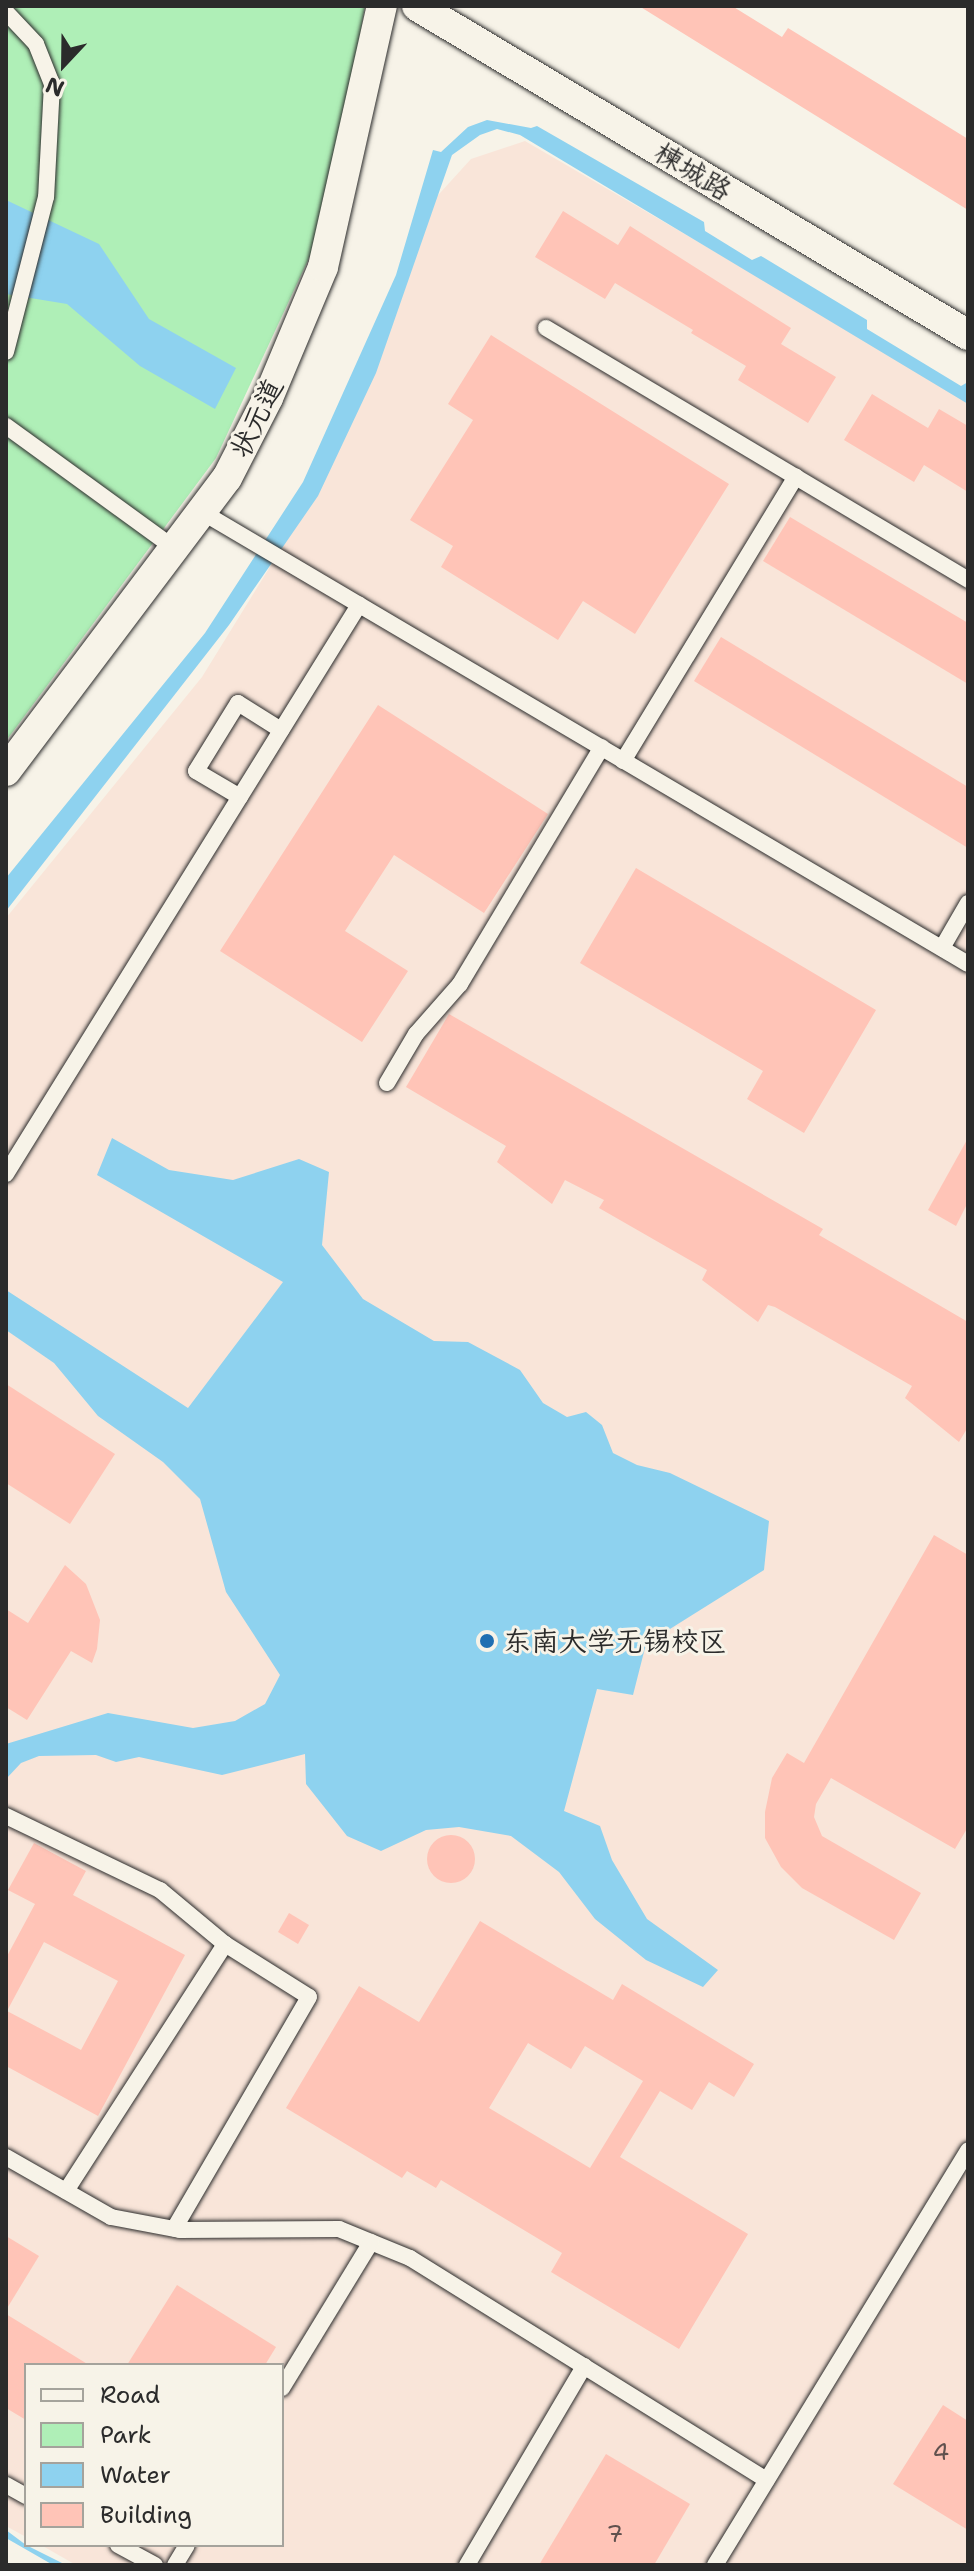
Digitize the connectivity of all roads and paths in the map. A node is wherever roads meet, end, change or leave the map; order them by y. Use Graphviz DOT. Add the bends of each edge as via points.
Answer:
graph roads {
  1 [pos="382,6"];
  2 [pos="417,6"];
  3 [pos="7,13"];
  4 [pos="546,328"];
  5 [pos="968,335"];
  6 [pos="6,352"];
  7 [pos="6,426"];
  8 [pos="796,477"];
  9 [pos="202,512"];
  10 [pos="175,549"];
  11 [pos="968,580"];
  12 [pos="359,605"];
  13 [pos="281,730"];
  14 [pos="602,747"];
  15 [pos="623,761"];
  16 [pos="6,771"];
  17 [pos="240,797"];
  18 [pos="968,903"];
  19 [pos="942,948"];
  20 [pos="968,964"];
  21 [pos="387,1083"];
  22 [pos="12,1150"];
  23 [pos="6,1174"];
  24 [pos="6,1816"];
  25 [pos="225,1944"];
  26 [pos="968,2150"];
  27 [pos="6,2157"];
  28 [pos="66,2191"];
  29 [pos="174,2229"];
  30 [pos="371,2242"];
  31 [pos="584,2366"];
  32 [pos="284,2385"];
  33 [pos="767,2480"];
  34 [pos="6,2485"];
  35 [pos="24,2495"];
  36 [pos="122,2547"];
  37 [pos="186,2547"];
  38 [pos="155,2565"];
  39 [pos="175,2565"];
  40 [pos="467,2565"];
  41 [pos="715,2565"];
  1 -- 9 [label="street, 状元道" via="323,267 268,398 227,478"];
  2 -- 5 [label="street, 楝城路"];
  3 -- 6 [label="lane" via="36,44 52,84 46,197"];
  4 -- 8 [label="lane"];
  7 -- 10 [label="lane"];
  8 -- 11 [label="lane"];
  8 -- 15 [label="lane"];
  9 -- 10 [label="street, 状元道"];
  9 -- 12 [label="lane"];
  10 -- 16 [label="street, 状元道"];
  12 -- 13 [label="lane"];
  12 -- 14 [label="lane"];
  13 -- 17 [label="lane"];
  13 -- 17 [label="lane" via="238,703 196,771"];
  14 -- 15 [label="lane"];
  14 -- 21 [label="lane" via="460,984 416,1034"];
  15 -- 19 [label="lane"];
  17 -- 22 [label="lane"];
  18 -- 19 [label="lane"];
  19 -- 20 [label="lane"];
  22 -- 23 [label="lane"];
  24 -- 25 [label="lane" via="160,1890"];
  25 -- 28 [label="lane"];
  25 -- 29 [label="lane" via="309,1997"];
  26 -- 33 [label="lane"];
  27 -- 28 [label="lane"];
  28 -- 29 [label="lane" via="111,2217"];
  29 -- 30 [label="lane" via="339,2229"];
  30 -- 31 [label="lane" via="410,2258"];
  30 -- 32 [label="lane"];
  31 -- 33 [label="lane"];
  31 -- 40 [label="lane"];
  33 -- 41 [label="lane"];
  34 -- 35 [label="lane"];
  36 -- 38 [label="lane"];
  37 -- 39 [label="lane"];
}
